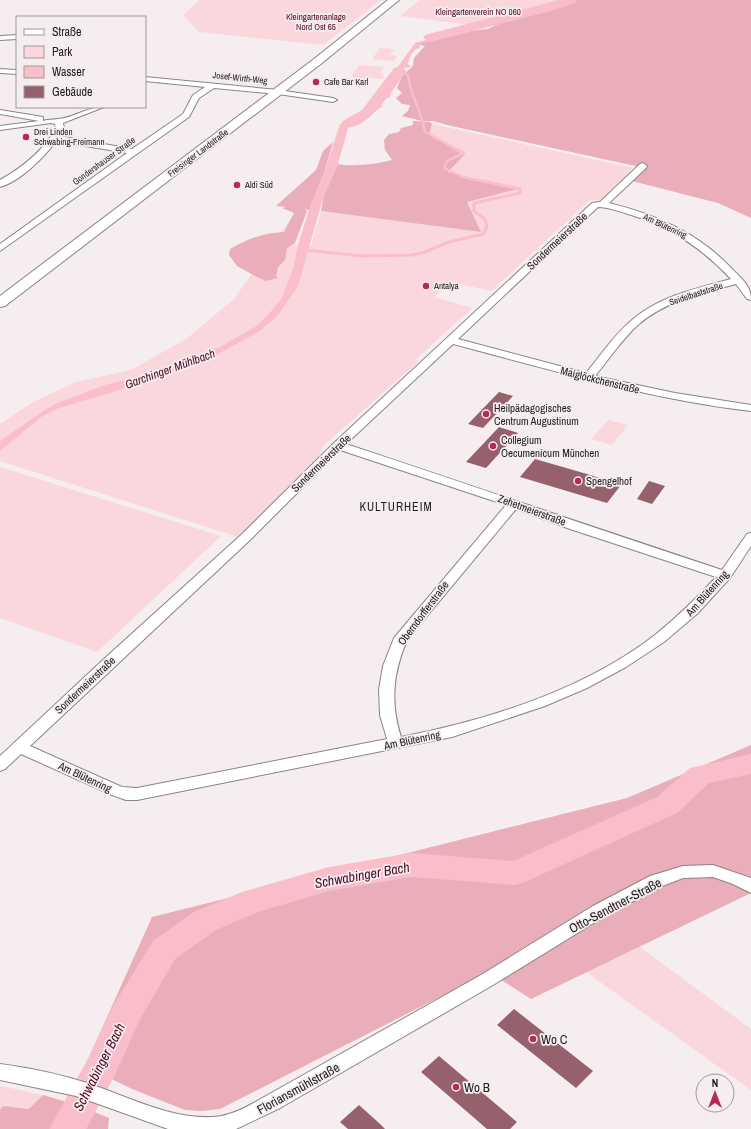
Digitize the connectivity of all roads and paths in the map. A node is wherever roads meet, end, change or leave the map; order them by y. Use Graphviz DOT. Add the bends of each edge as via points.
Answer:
graph roads {
  1 [pos="394,0"];
  2 [pos="16,37"];
  3 [pos="0,38"];
  4 [pos="0,71"];
  5 [pos="16,72"];
  6 [pos="147,81"];
  7 [pos="213,85"];
  8 [pos="278,92"];
  9 [pos="333,100"];
  10 [pos="97,108"];
  11 [pos="0,112"];
  12 [pos="26,116"];
  13 [pos="55,122"];
  14 [pos="21,125"];
  15 [pos="0,128"];
  16 [pos="55,138"];
  17 [pos="133,152"];
  18 [pos="643,166"];
  19 [pos="0,184"];
  20 [pos="603,204"];
  21 [pos="0,248"];
  22 [pos="737,281"];
  23 [pos="751,297"];
  24 [pos="0,303"];
  25 [pos="450,340"];
  26 [pos="588,377"];
  27 [pos="751,408"];
  28 [pos="338,446"];
  29 [pos="514,503"];
  30 [pos="751,537"];
  31 [pos="725,575"];
  32 [pos="396,744"];
  33 [pos="19,747"];
  34 [pos="0,765"];
  35 [pos="751,886"];
  36 [pos="528,954"];
  37 [pos="0,1072"];
  1 -- 8 [label="main road, Freisinger Landstraße"];
  2 -- 3 [label="street"];
  4 -- 5 [label="street"];
  6 -- 7 [label="street, Josef-Wirth-Weg"];
  7 -- 8 [label="street, Josef-Wirth-Weg"];
  7 -- 17 [label="street, Gondershauser Straße" via="196,97 186,116"];
  8 -- 9 [label="street, Josef-Wirth-Weg"];
  8 -- 24 [label="main road, Freisinger Landstraße"];
  10 -- 13 [label="street"];
  11 -- 12 [label="street"];
  12 -- 13 [label="street"];
  12 -- 14 [label="street" via="30,121"];
  13 -- 14 [label="street"];
  13 -- 16 [label="street" via="60,128"];
  14 -- 15 [label="street"];
  16 -- 17 [label="street"];
  16 -- 19 [label="street" via="41,155"];
  17 -- 21 [label="street, Gondershauser Straße"];
  18 -- 20 [label="street, Sondermeierstraße"];
  20 -- 22 [label="street, Am Blütenring" via="641,215 684,233 708,250"];
  20 -- 25 [label="street, Sondermeierstraße" via="592,207"];
  22 -- 23 [label="street, Am Blütenring"];
  22 -- 26 [label="street, Seidelbaststraße" via="677,298 642,317"];
  25 -- 26 [label="street, Maiglöckchenstraße"];
  25 -- 28 [label="street, Sondermeierstraße"];
  26 -- 27 [label="street, Maiglöckchenstraße" via="655,394"];
  28 -- 29 [label="street, Zehetmeierstraße"];
  28 -- 33 [label="street, Sondermeierstraße" via="245,538"];
  29 -- 31 [label="street, Zehetmeierstraße" via="574,526"];
  29 -- 32 [label="street, Oberndorfferstraße" via="423,610 398,645 388,672 385,695 388,722"];
  30 -- 31 [label="street, Am Blütenring"];
  31 -- 32 [label="street, Am Blütenring" via="676,627 635,656 588,682 501,717 452,732"];
  32 -- 33 [label="street, Am Blütenring" via="137,794 116,791"];
  33 -- 34 [label="street, Sondermeierstraße"];
  35 -- 36 [label="street, Otto-Sendtner-Straße" via="739,879 713,871 683,872 648,885"];
  36 -- 37 [label="street, Floriansmühlstraße" via="317,1077 228,1124 201,1127 178,1124 76,1088"];
}
